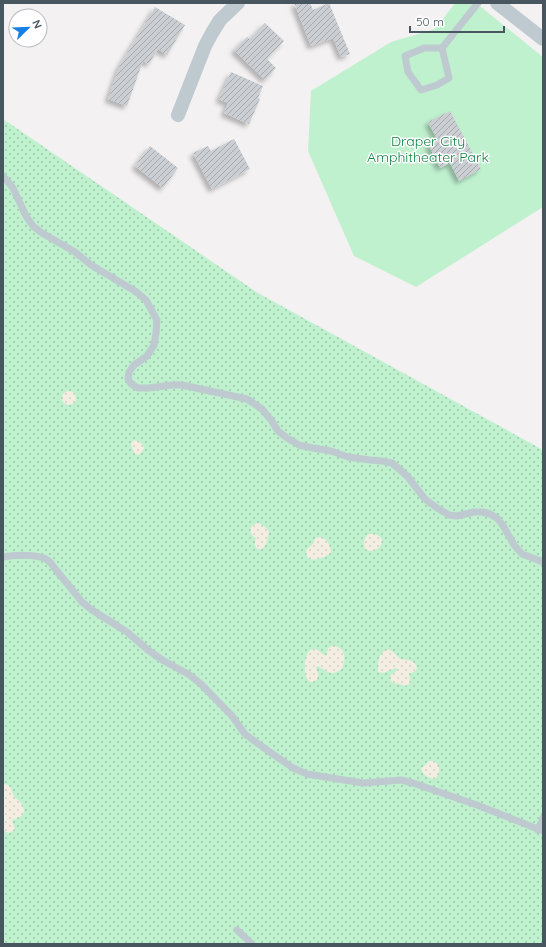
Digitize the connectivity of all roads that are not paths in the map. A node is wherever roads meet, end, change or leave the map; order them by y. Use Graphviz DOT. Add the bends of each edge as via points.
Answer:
graph roads {
  1 [pos="238,3"];
  2 [pos="478,3"];
  3 [pos="497,3"];
  4 [pos="543,40"];
  5 [pos="442,48"];
  6 [pos="178,116"];
  7 [pos="3,176"];
  8 [pos="3,557"];
  9 [pos="543,562"];
  10 [pos="543,818"];
  11 [pos="541,831"];
  12 [pos="237,930"];
  13 [pos="252,944"];
  1 -- 6 [label="street" via="220,20 205,46"];
  2 -- 5 [label="lane"];
  3 -- 4 [label="street"];
  5 -- 5 [label="lane" via="449,78 421,90 408,72 405,56 424,48"];
  7 -- 9 [label="lane" via="13,188 33,226 146,300 157,320 156,333 154,344 147,356 129,372 131,384 138,388 182,385 247,400 262,409 278,431 299,445 348,457 392,463 407,476 425,499 437,508 457,516 474,512 490,514 498,519 522,554"];
  8 -- 11 [label="lane" via="14,555 44,558 82,602 127,632 148,650 201,684 232,716 245,734 293,768 307,774 363,783 401,780 413,783"];
  10 -- 11 [label="lane"];
  12 -- 13 [label="lane"];
}
